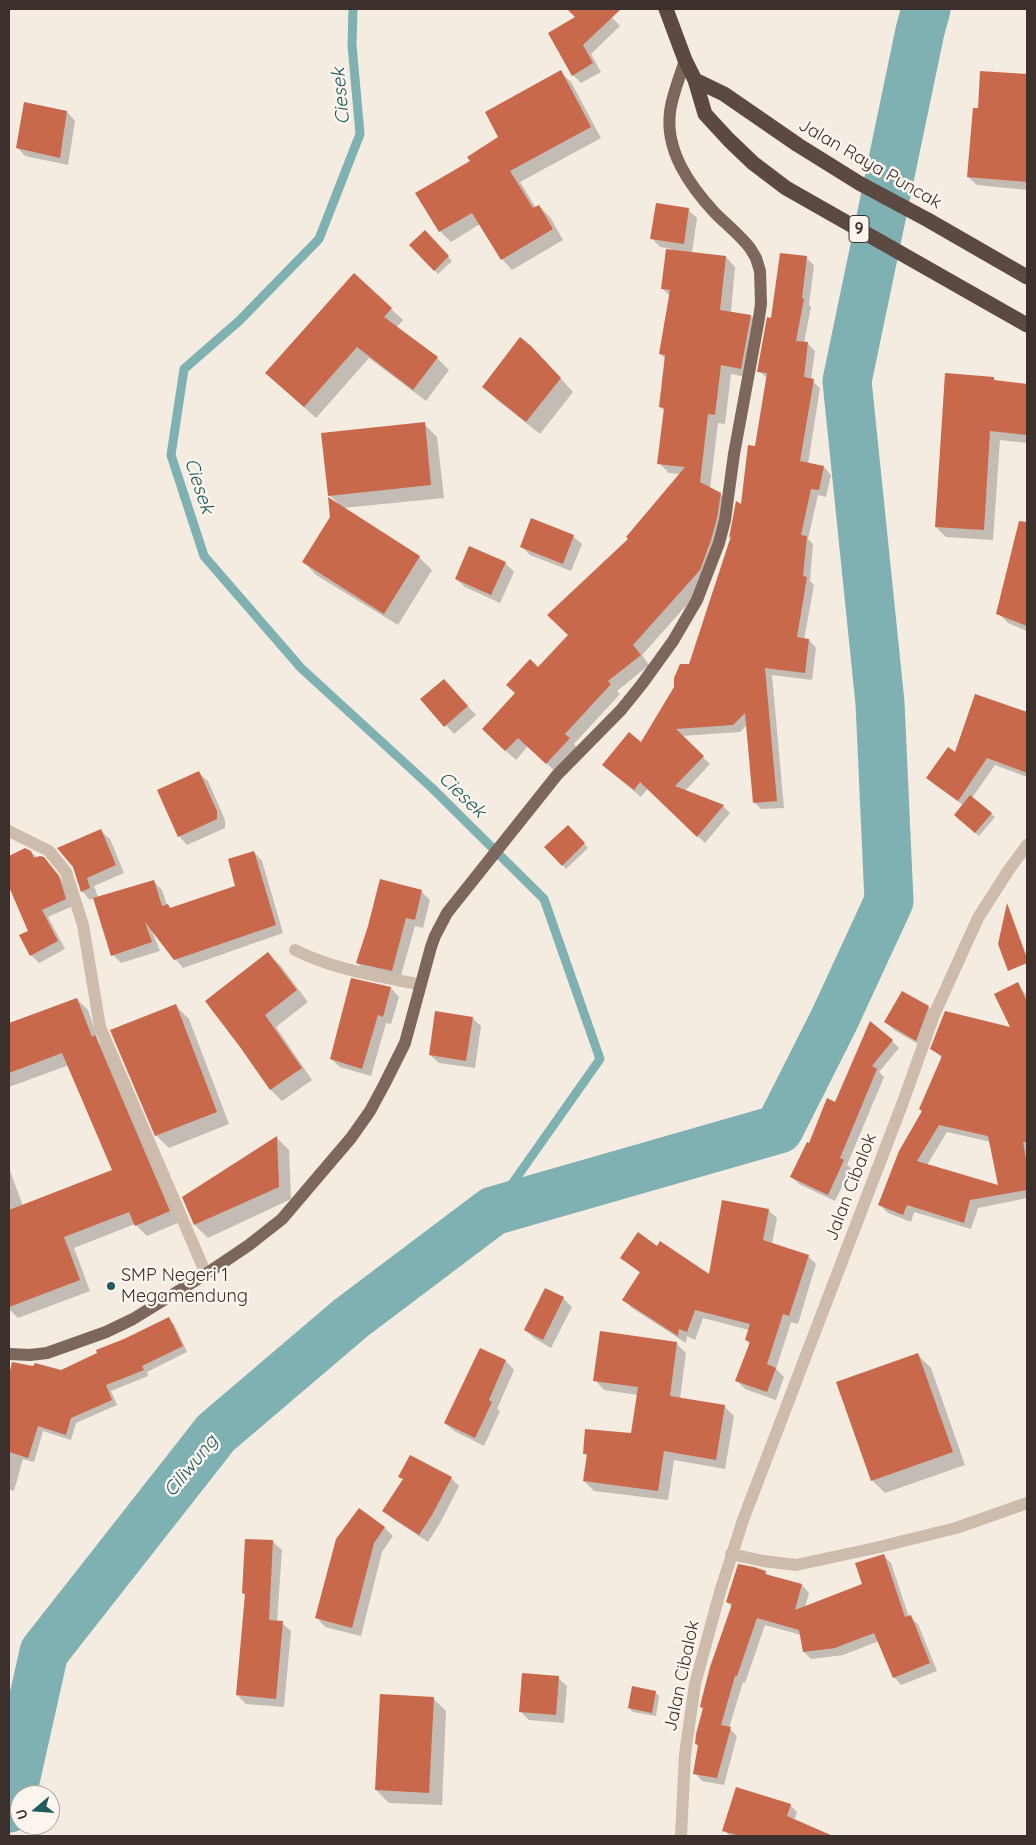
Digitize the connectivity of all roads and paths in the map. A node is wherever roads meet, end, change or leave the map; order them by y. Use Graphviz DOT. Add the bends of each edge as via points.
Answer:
graph roads {
  1 [pos="666,9"];
  2 [pos="685,60"];
  3 [pos="695,80"];
  4 [pos="1027,277"];
  5 [pos="1027,325"];
  6 [pos="9,832"];
  7 [pos="1027,845"];
  8 [pos="295,950"];
  9 [pos="421,985"];
  10 [pos="206,1274"];
  11 [pos="9,1354"];
  12 [pos="1027,1502"];
  13 [pos="731,1554"];
  14 [pos="681,1836"];
  1 -- 2 [label="highway, 9"];
  2 -- 3 [label="highway, 9"];
  2 -- 9 [label="main road" via="670,110 675,153 696,192 743,238 760,271 758,324 719,543 697,600 673,641 621,710 557,775 447,913 435,936"];
  3 -- 4 [label="highway, Jalan Raya Puncak / 9" via="724,94 859,183"];
  3 -- 5 [label="highway, 9" via="705,114 753,163 786,188"];
  6 -- 10 [label="street" via="49,851 66,872 83,925 100,1027"];
  7 -- 13 [label="street, Jalan Cibalok" via="978,918 934,1015"];
  8 -- 9 [label="street" via="342,967"];
  9 -- 10 [label="main road" via="397,1062 370,1112 351,1138 282,1219"];
  10 -- 11 [label="main road" via="106,1332 48,1353"];
  12 -- 13 [label="street" via="956,1528 796,1565"];
  13 -- 14 [label="street, Jalan Cibalok" via="691,1703"];
}
